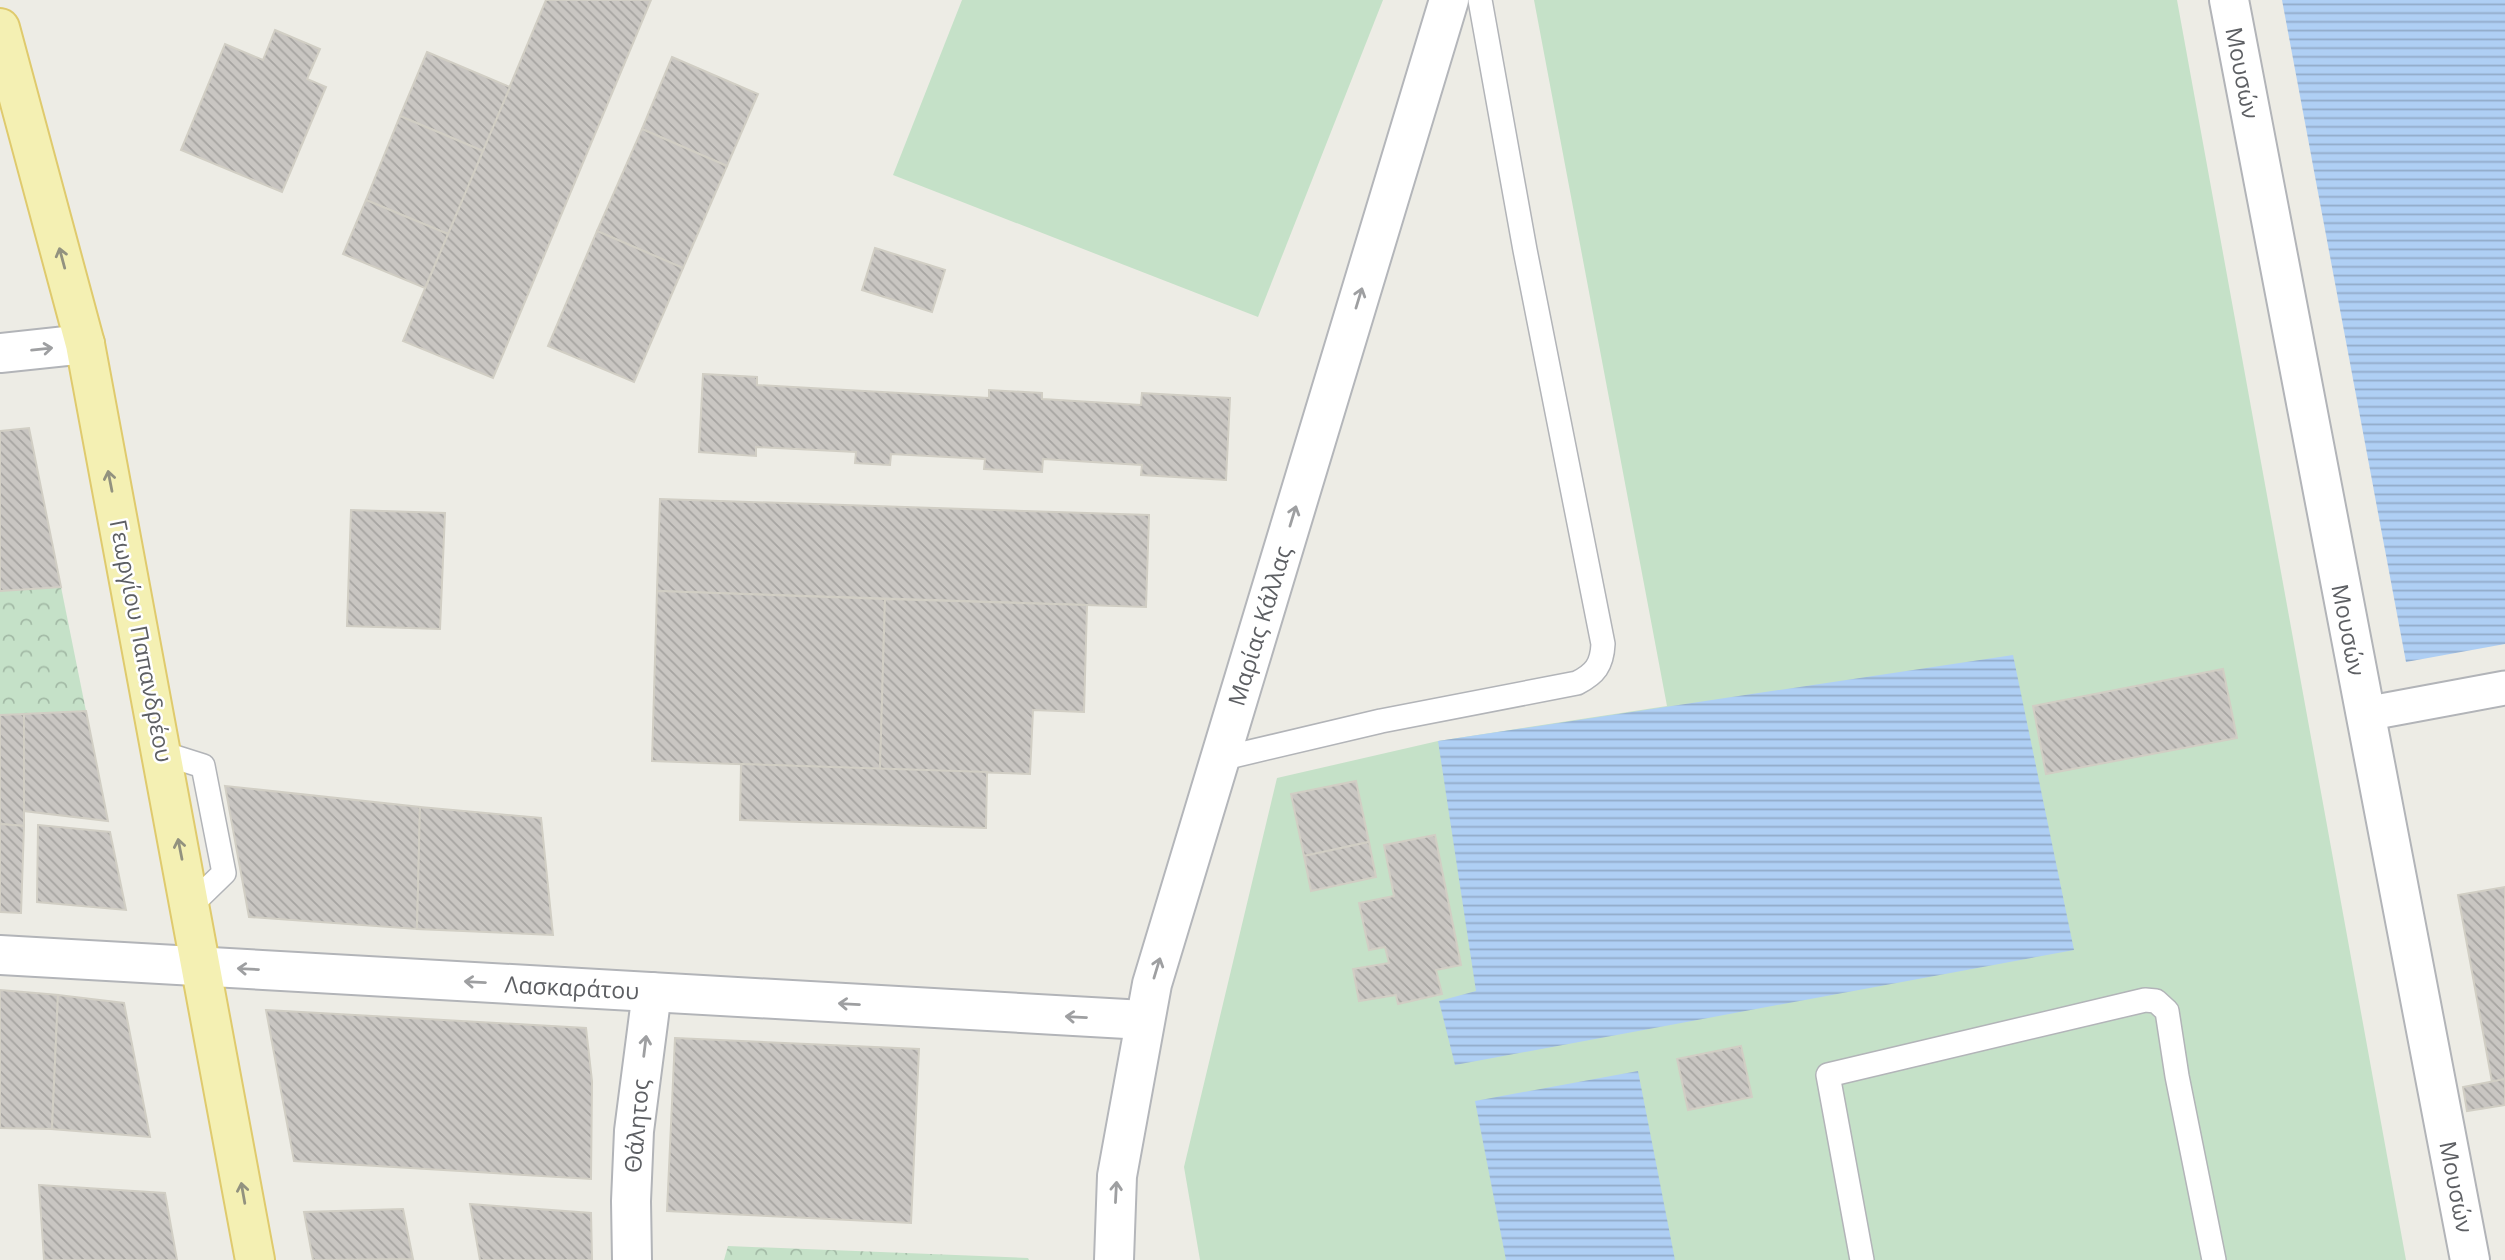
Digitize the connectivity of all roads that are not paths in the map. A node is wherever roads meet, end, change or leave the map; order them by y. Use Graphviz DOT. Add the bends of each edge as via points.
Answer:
graph roads {
  1 [pos="1449,0"];
  2 [pos="1480,0"];
  3 [pos="2229,0"];
  4 [pos="0,29"];
  5 [pos="85,344"];
  6 [pos="0,353"];
  7 [pos="2505,688"];
  8 [pos="2365,714"];
  9 [pos="1220,759"];
  10 [pos="0,955"];
  11 [pos="202,966"];
  12 [pos="652,992"];
  13 [pos="1144,1020"];
  14 [pos="255,1260"];
  15 [pos="632,1260"];
  16 [pos="1114,1260"];
  17 [pos="1862,1260"];
  18 [pos="2214,1260"];
  19 [pos="2470,1260"];
  9 -- 1 [label="street, Μαρίας Κάλλας, one-way"];
  2 -- 9 [label="lane" via="1603,645 1602,661 1592,675 1577,683 1381,721"];
  3 -- 8 [label="street, Μουσών"];
  5 -- 4 [label="main road, Γεωργίου Παπανδρέου, one-way"];
  6 -- 5 [label="street, one-way"];
  11 -- 5 [label="main road, Γεωργίου Παπανδρέου, one-way"];
  7 -- 8 [label="street"];
  8 -- 19 [label="street, Μουσών"];
  13 -- 9 [label="street, Μαρίας Κάλλας, one-way"];
  10 -- 11 [label="street, Λασκαράτου"];
  12 -- 11 [label="street, Λασκαράτου, one-way"];
  14 -- 11 [label="main road, Γεωργίου Παπανδρέου, one-way"];
  13 -- 12 [label="street, Λασκαράτου, one-way"];
  15 -- 12 [label="street, Θάλητος, one-way" via="634,1131"];
  16 -- 13 [label="street, Μαρίας Κάλλας, one-way" via="1117,1176"];
  17 -- 18 [label="lane" via="1828,1074 2145,1000 2156,1001 2167,1011"];
}
